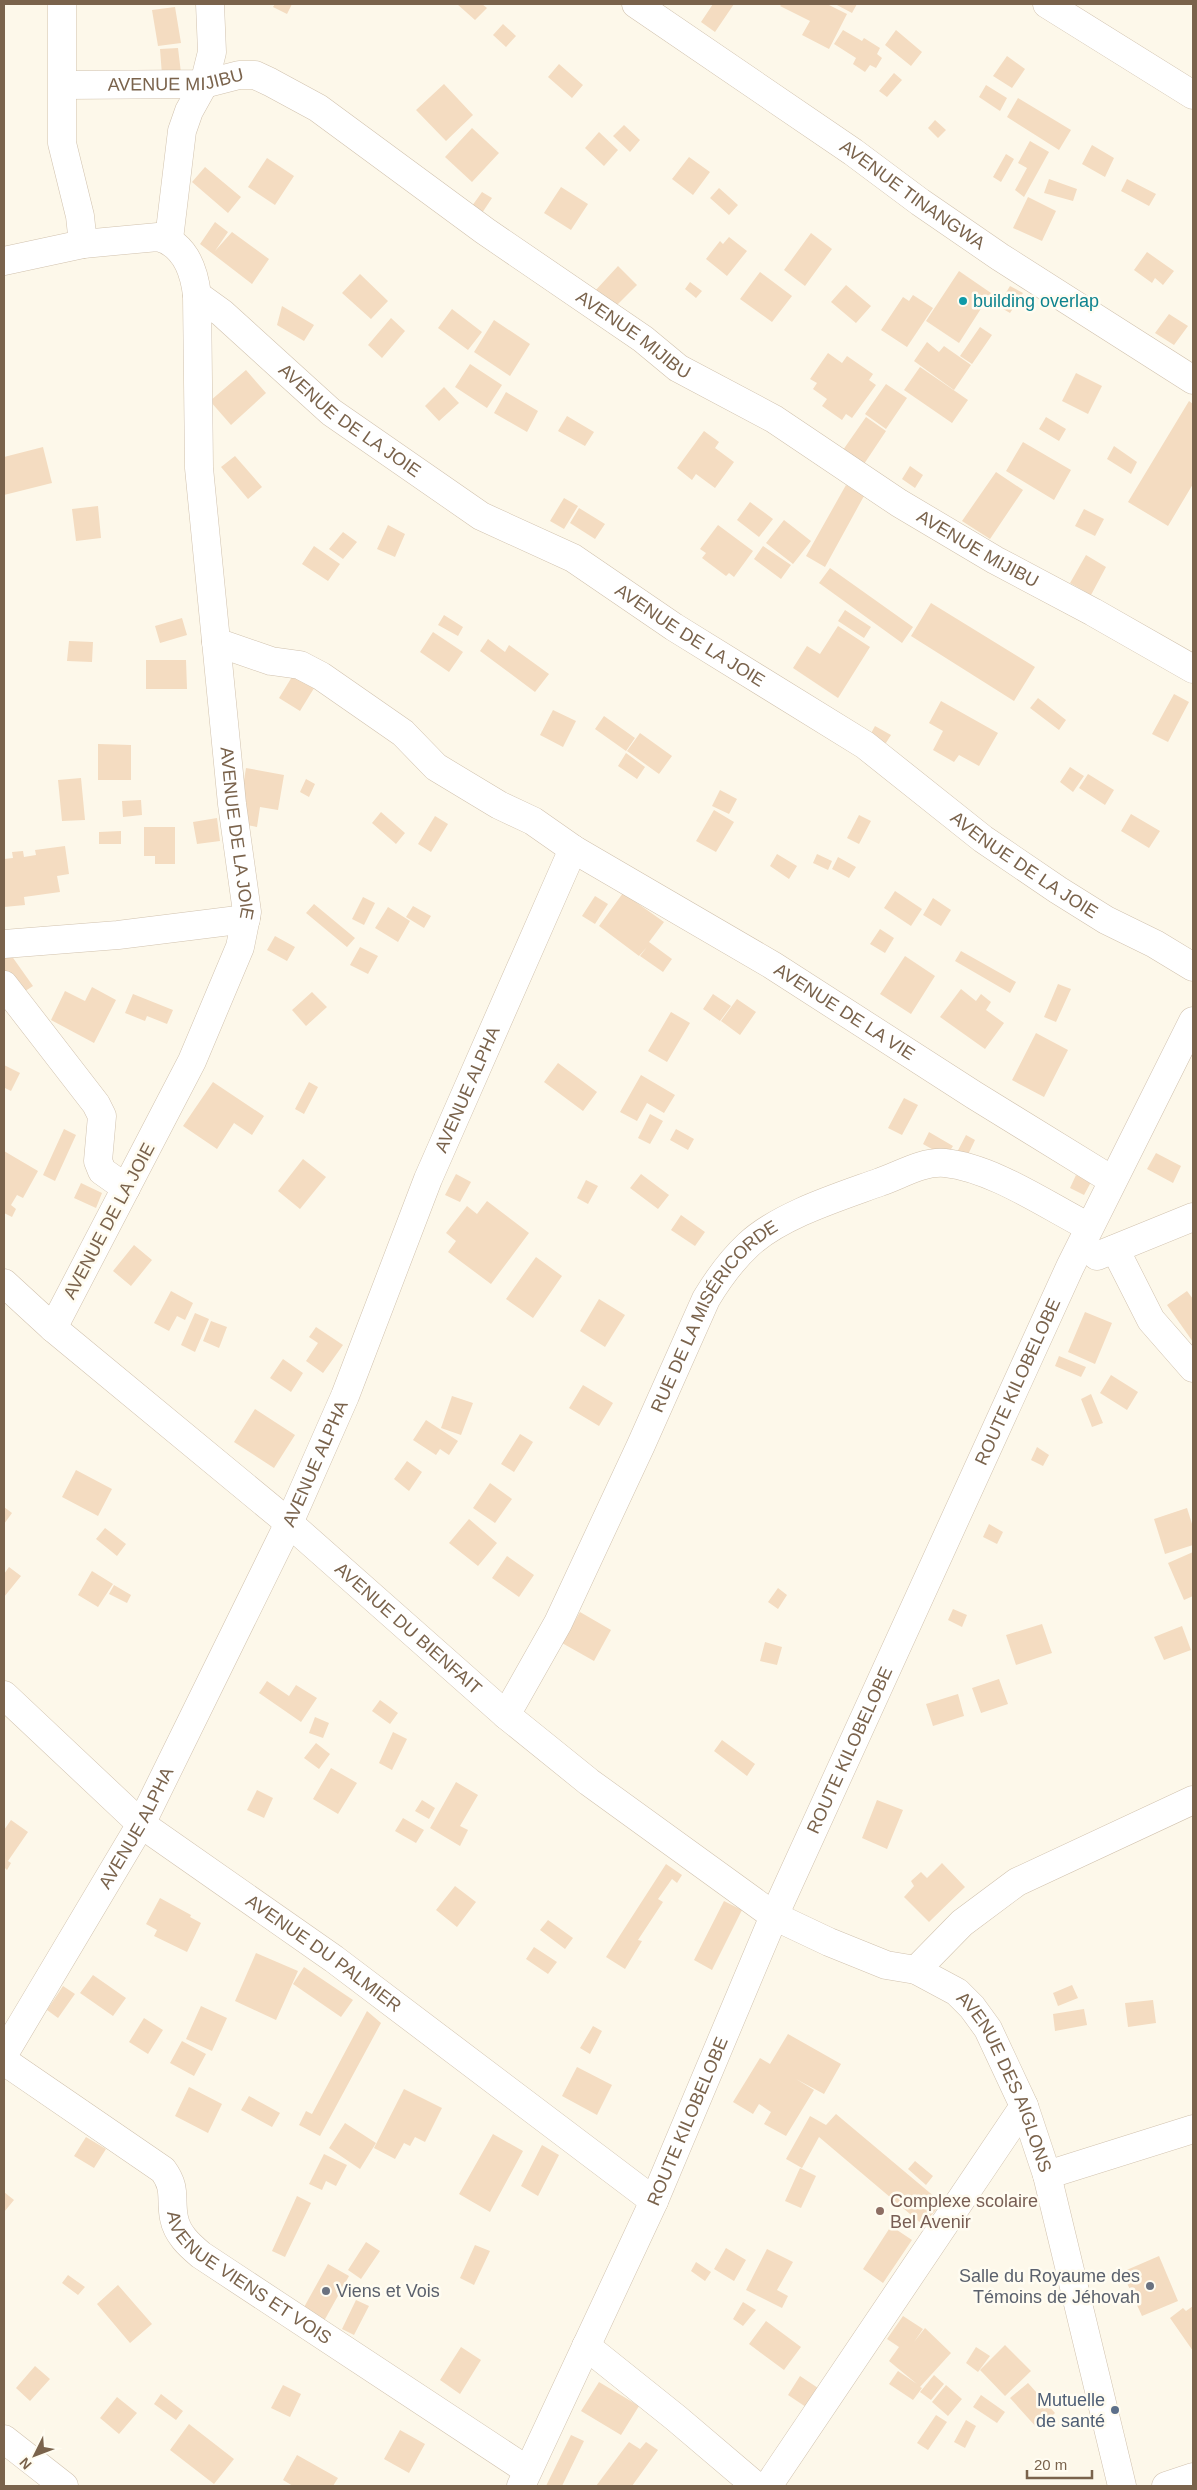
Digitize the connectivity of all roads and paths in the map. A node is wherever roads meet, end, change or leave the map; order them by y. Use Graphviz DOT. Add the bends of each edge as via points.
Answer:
graph roads {
  1 [pos="62,4"];
  2 [pos="210,4"];
  3 [pos="636,4"];
  4 [pos="1047,4"];
  5 [pos="204,84"];
  6 [pos="64,85"];
  7 [pos="1193,95"];
  8 [pos="169,239"];
  9 [pos="83,244"];
  10 [pos="4,261"];
  11 [pos="197,295"];
  12 [pos="1193,380"];
  13 [pos="216,642"];
  14 [pos="1193,669"];
  15 [pos="573,849"];
  16 [pos="246,919"];
  17 [pos="4,944"];
  18 [pos="1193,967"];
  19 [pos="4,985"];
  20 [pos="1193,1021"];
  21 [pos="1112,1180"];
  22 [pos="126,1188"];
  23 [pos="1193,1218"];
  24 [pos="1089,1227"];
  25 [pos="1114,1249"];
  26 [pos="1070,1267"];
  27 [pos="4,1283"];
  28 [pos="53,1328"];
  29 [pos="1193,1368"];
  30 [pos="289,1523"];
  31 [pos="4,1695"];
  32 [pos="506,1715"];
  33 [pos="1193,1800"];
  34 [pos="141,1824"];
  35 [pos="774,1916"];
  36 [pos="916,1970"];
  37 [pos="4,2054"];
  38 [pos="4,2061"];
  39 [pos="1024,2106"];
  40 [pos="1193,2129"];
  41 [pos="1047,2175"];
  42 [pos="654,2200"];
  43 [pos="586,2346"];
  44 [pos="4,2439"];
  45 [pos="1193,2477"];
  46 [pos="524,2478"];
  47 [pos="64,2486"];
  48 [pos="756,2486"];
  49 [pos="768,2486"];
  50 [pos="1122,2486"];
  51 [pos="1166,2486"];
  1 -- 6 [label="street"];
  2 -- 5 [label="street" via="212,52"];
  3 -- 12 [label="street, AVENUE TINANGWA" via="1000,257"];
  4 -- 7 [label="street"];
  5 -- 6 [label="street, AVENUE MIJIBU"];
  5 -- 8 [label="street" via="182,131"];
  5 -- 14 [label="street, AVENUE MIJIBU" via="239,74 255,75 318,108 678,368 774,419 900,503 995,560"];
  6 -- 9 [label="street" via="62,143 80,216"];
  8 -- 9 [label="street" via="158,237"];
  8 -- 11 [label="street, AVENUE DE LA JOIE" via="184,253 189,263"];
  9 -- 10 [label="street"];
  11 -- 13 [label="street, AVENUE DE LA JOIE" via="199,468"];
  11 -- 18 [label="street, AVENUE DE LA JOIE" via="222,313 331,412 481,516 573,558 674,627 865,745 982,839 1058,890"];
  13 -- 15 [label="street, AVENUE DE LA VIE" via="271,660 300,665 321,676 403,733 436,768 499,805 534,821"];
  13 -- 16 [label="street, AVENUE DE LA JOIE" via="232,804 247,899"];
  15 -- 21 [label="street, AVENUE DE LA VIE" via="772,965"];
  15 -- 30 [label="street, AVENUE ALPHA" via="428,1178 345,1396"];
  16 -- 17 [label="street" via="118,935"];
  16 -- 22 [label="street, AVENUE DE LA JOIE" via="240,947 192,1061"];
  19 -- 22 [label="street" via="96,1104 102,1116 98,1161 102,1171"];
  20 -- 21 [label="street, ROUTE KILOBELOBE"];
  21 -- 24 [label="street, ROUTE KILOBELOBE"];
  22 -- 28 [label="street, AVENUE DE LA JOIE"];
  23 -- 25 [label="street"];
  24 -- 26 [label="street, ROUTE KILOBELOBE"];
  24 -- 32 [label="street, RUE DE LA MISÉRICORDE" via="972,1168 942,1163 917,1167 842,1195 771,1228 749,1244 720,1276 706,1299 558,1623"];
  25 -- 26 [label="street"];
  25 -- 29 [label="street" via="1152,1320"];
  26 -- 35 [label="street, ROUTE KILOBELOBE"];
  27 -- 28 [label="street, AVENUE DU BIENFAIT"];
  28 -- 30 [label="street, AVENUE DU BIENFAIT"];
  30 -- 32 [label="street, AVENUE DU BIENFAIT"];
  30 -- 34 [label="street, AVENUE ALPHA"];
  31 -- 34 [label="street, AVENUE DU PALMIER"];
  32 -- 35 [label="street, AVENUE DU BIENFAIT" via="589,1782"];
  33 -- 36 [label="street" via="1016,1882 962,1923"];
  34 -- 37 [label="street, AVENUE ALPHA"];
  34 -- 42 [label="street, AVENUE DU PALMIER" via="334,1959"];
  35 -- 36 [label="street, AVENUE DES AIGLONS" via="886,1965"];
  35 -- 42 [label="street, ROUTE KILOBELOBE"];
  36 -- 39 [label="street, AVENUE DES AIGLONS" via="957,1992 972,2007 988,2029"];
  38 -- 46 [label="street, AVENUE VIENS ET VOIS" via="163,2170 172,2182 174,2218 179,2232 201,2255"];
  39 -- 41 [label="street, AVENUE DES AIGLONS"];
  39 -- 49 [label="street"];
  40 -- 41 [label="street"];
  41 -- 50 [label="street, AVENUE DES AIGLONS"];
  42 -- 43 [label="street, ROUTE KILOBELOBE"];
  43 -- 46 [label="street, ROUTE KILOBELOBE"];
  43 -- 48 [label="street"];
  44 -- 47 [label="street"];
  45 -- 51 [label="street"];
}
